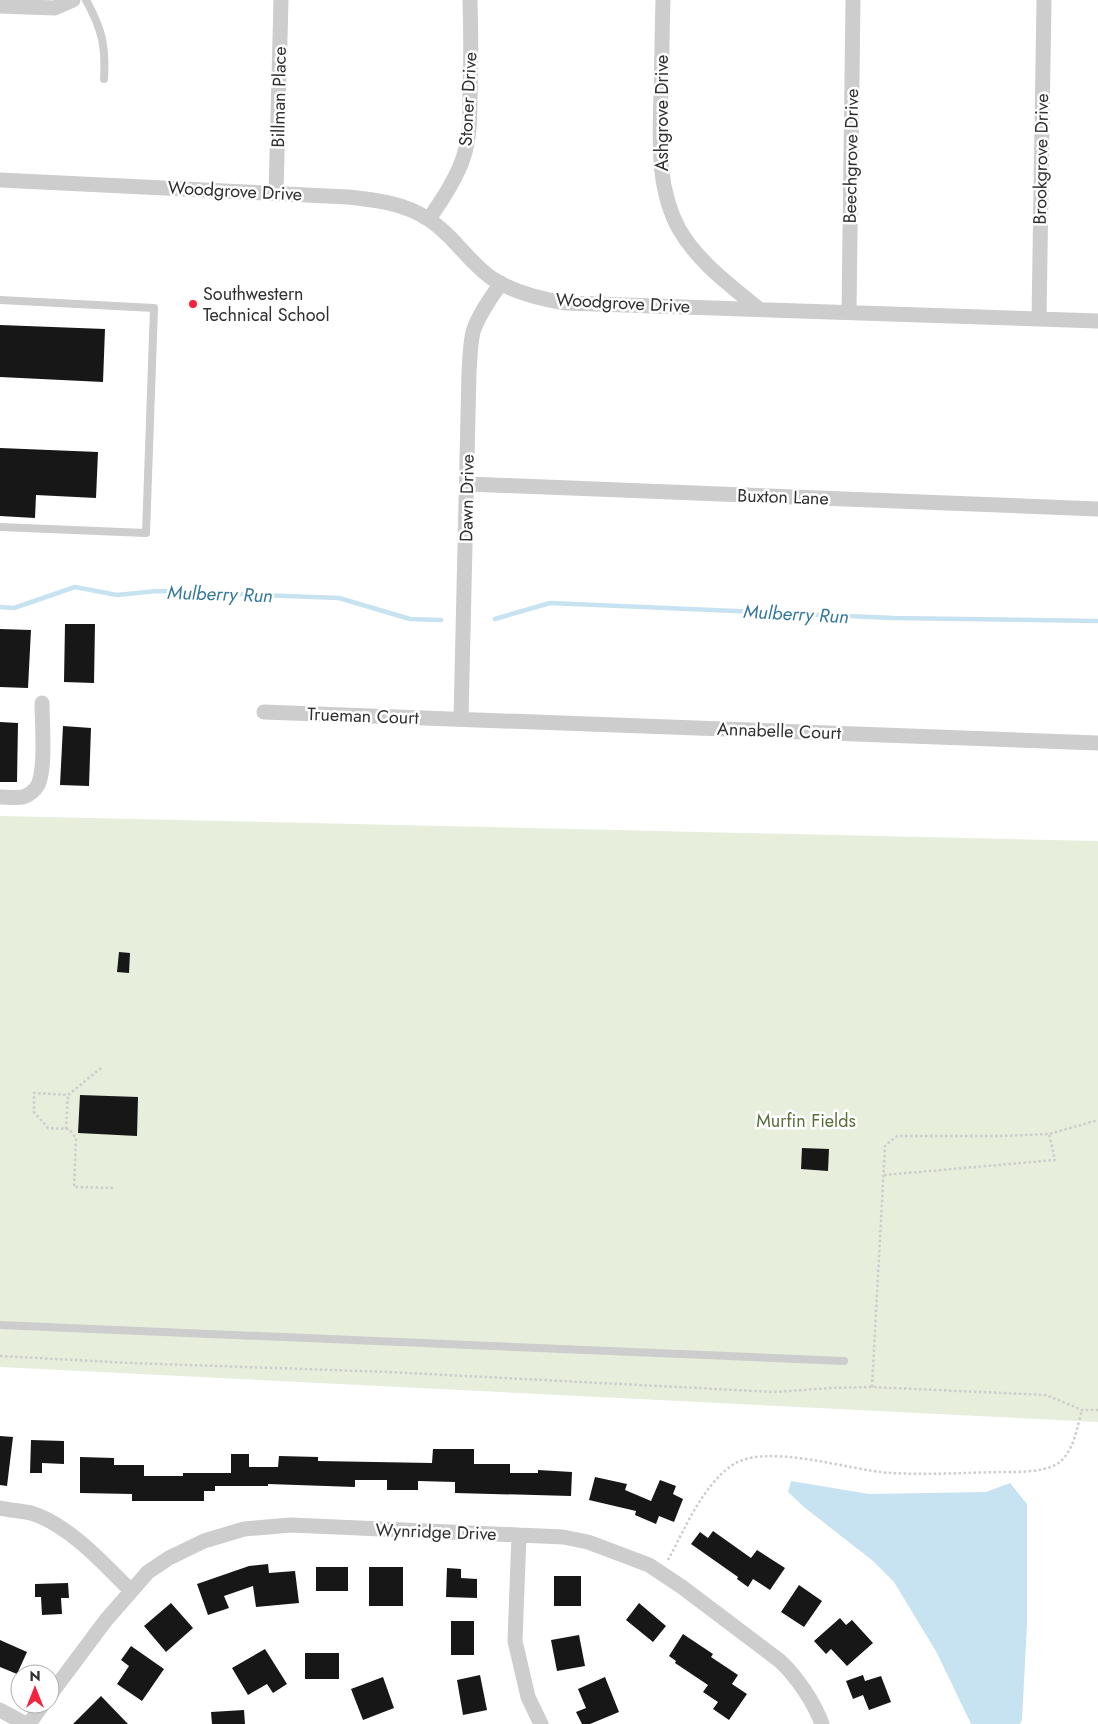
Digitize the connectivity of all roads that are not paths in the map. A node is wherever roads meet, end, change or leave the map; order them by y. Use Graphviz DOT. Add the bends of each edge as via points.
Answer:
graph roads {
  1 [pos="73,0"];
  2 [pos="86,0"];
  3 [pos="280,0"];
  4 [pos="470,0"];
  5 [pos="663,0"];
  6 [pos="853,0"];
  7 [pos="1044,0"];
  8 [pos="0,6"];
  9 [pos="104,79"];
  10 [pos="0,180"];
  11 [pos="276,194"];
  12 [pos="429,220"];
  13 [pos="501,283"];
  14 [pos="0,300"];
  15 [pos="759,309"];
  16 [pos="849,311"];
  17 [pos="1039,318"];
  18 [pos="1098,321"];
  19 [pos="468,484"];
  20 [pos="1098,509"];
  21 [pos="0,527"];
  22 [pos="42,704"];
  23 [pos="264,712"];
  24 [pos="461,720"];
  25 [pos="1098,743"];
  26 [pos="0,796"];
  27 [pos="0,1325"];
  28 [pos="844,1361"];
  29 [pos="0,1508"];
  30 [pos="519,1535"];
  31 [pos="131,1591"];
  32 [pos="60,1682"];
  33 [pos="0,1710"];
  34 [pos="36,1714"];
  35 [pos="28,1724"];
  36 [pos="541,1724"];
  37 [pos="822,1724"];
  1 -- 8 [label="street" via="55,8"];
  2 -- 9 [label="lane" via="96,18 106,54"];
  3 -- 11 [label="street, Billman Place"];
  4 -- 12 [label="street, Stoner Drive" via="471,87 465,154"];
  5 -- 15 [label="street, Ashgrove Drive" via="660,138 662,176 672,214 705,263"];
  6 -- 16 [label="street, Beechgrove Drive"];
  7 -- 17 [label="street, Brookgrove Drive"];
  10 -- 11 [label="street, Woodgrove Drive"];
  11 -- 12 [label="street, Woodgrove Drive" via="384,201"];
  12 -- 13 [label="street, Woodgrove Drive" via="448,234 489,276"];
  13 -- 15 [label="street, Woodgrove Drive" via="531,295 566,303"];
  13 -- 19 [label="street, Dawn Drive" via="479,319 472,342"];
  14 -- 21 [label="lane" via="154,308 146,533"];
  15 -- 16 [label="street, Woodgrove Drive"];
  16 -- 17 [label="street, Woodgrove Drive"];
  17 -- 18 [label="street, Woodgrove Drive"];
  19 -- 20 [label="street, Buxton Lane"];
  19 -- 24 [label="street, Dawn Drive"];
  22 -- 26 [label="street" via="42,772 38,785 23,797"];
  23 -- 24 [label="street, Trueman Court"];
  24 -- 25 [label="street, Annabelle Court"];
  27 -- 28 [label="lane"];
  29 -- 31 [label="street" via="32,1514 54,1524 91,1550"];
  30 -- 31 [label="street, Wynridge Drive" via="291,1525 244,1529 204,1541 169,1558 148,1572"];
  30 -- 36 [label="street" via="515,1641 528,1697"];
  30 -- 37 [label="street, Wynridge Drive" via="588,1542 649,1565 788,1668"];
  31 -- 32 [label="street, Wynridge Drive"];
  33 -- 35 [label="street"];
  34 -- 35 [label="street"];
}
